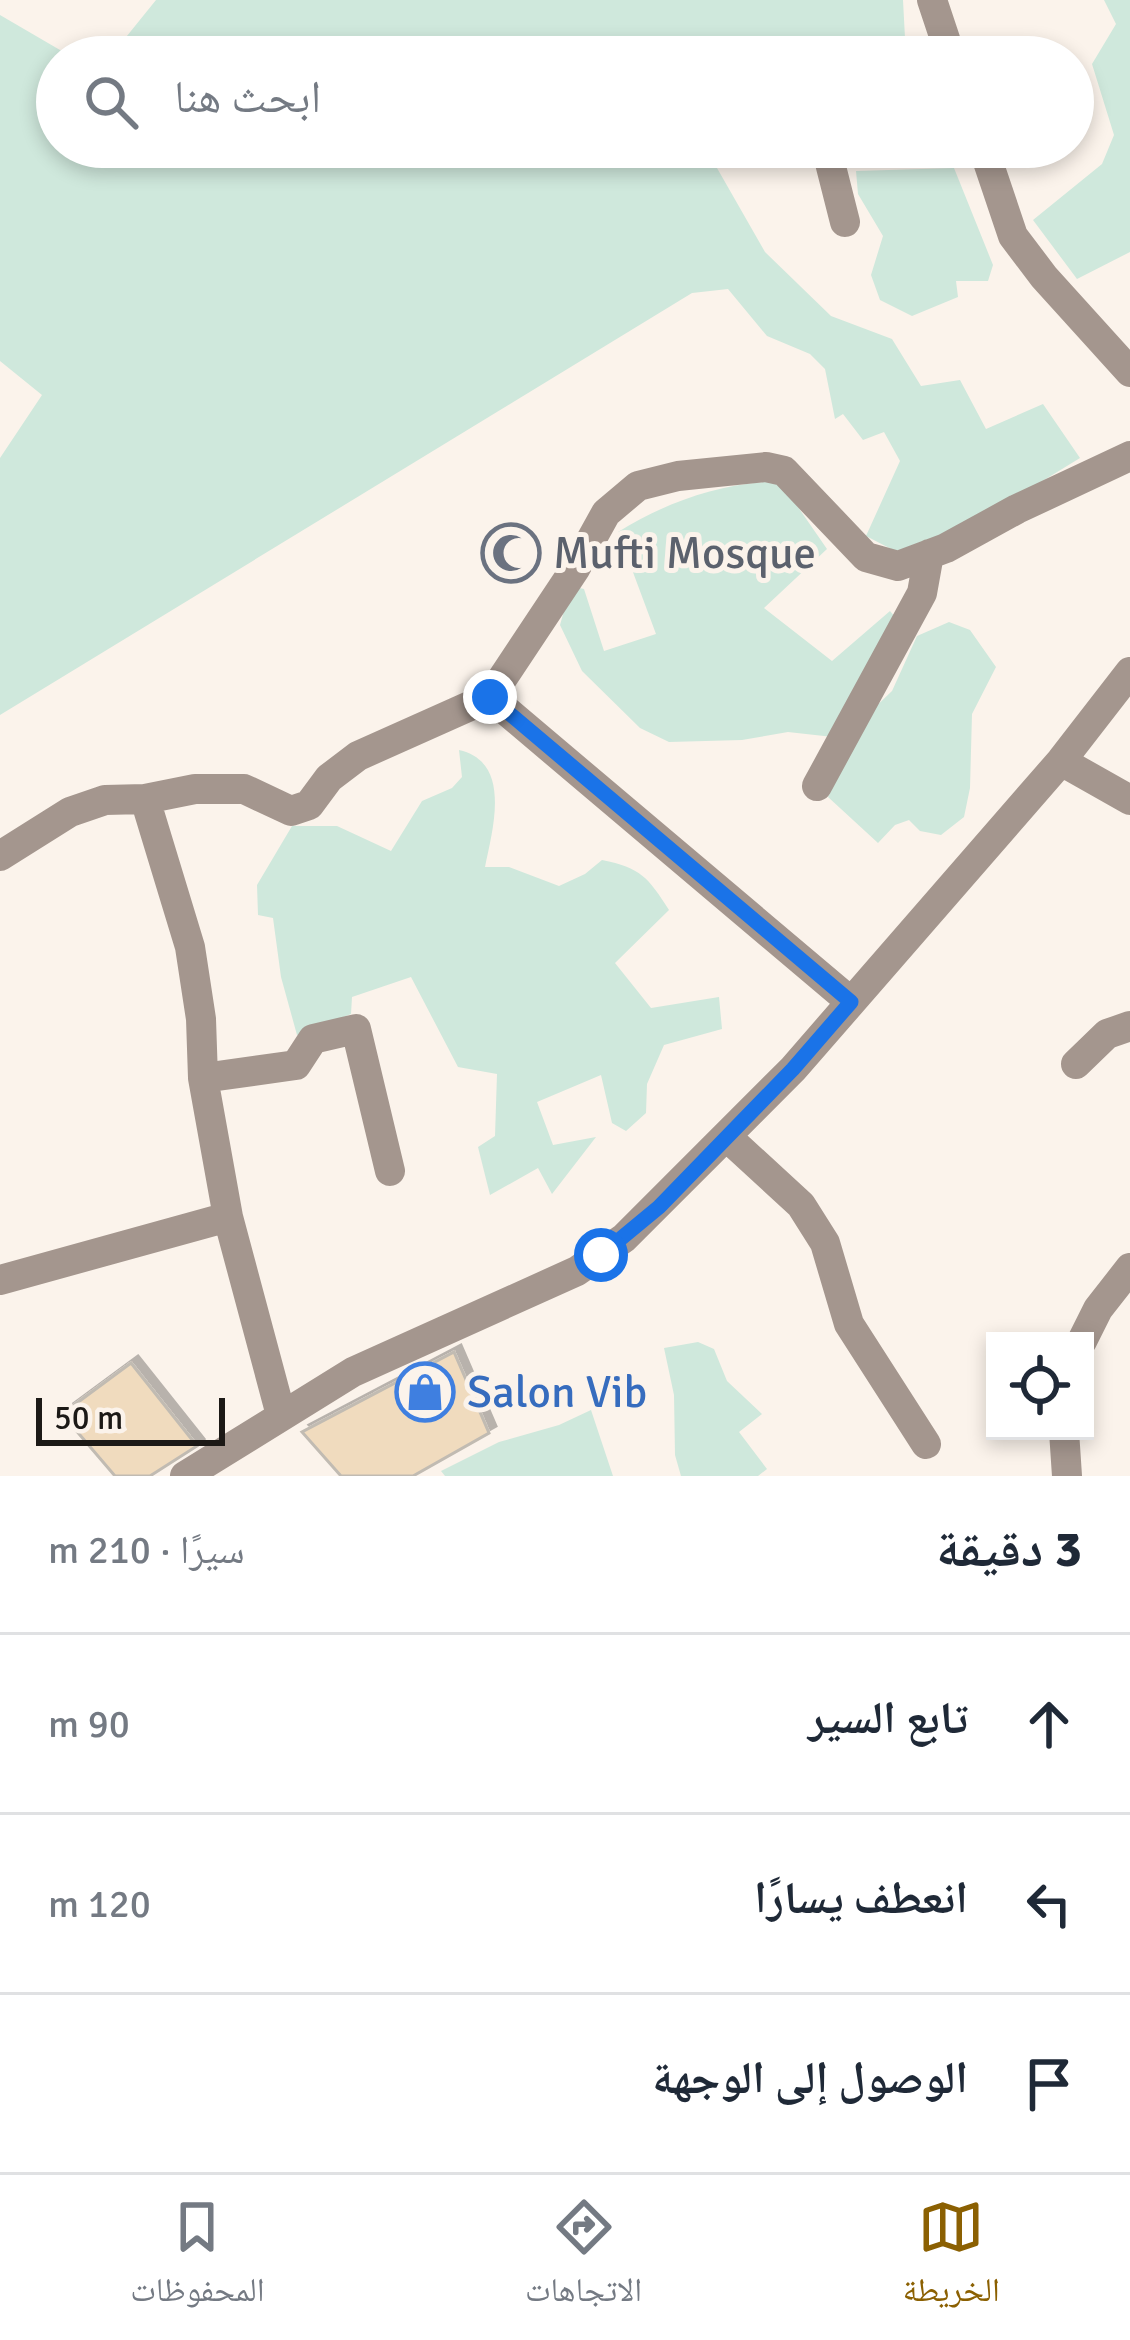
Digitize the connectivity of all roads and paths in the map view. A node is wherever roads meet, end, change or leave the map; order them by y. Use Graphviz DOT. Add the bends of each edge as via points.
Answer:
graph roads {
  1 [pos="932,0"];
  2 [pos="944,36"];
  3 [pos="831,168"];
  4 [pos="990,168"];
  5 [pos="845,221"];
  6 [pos="1130,372"];
  7 [pos="1130,456"];
  8 [pos="928,554"];
  9 [pos="1130,672"];
  10 [pos="490,697"];
  11 [pos="1061,761"];
  12 [pos="818,786"];
  13 [pos="145,799"];
  14 [pos="1130,800"];
  15 [pos="0,856"];
  16 [pos="851,1002"];
  17 [pos="1130,1026"];
  18 [pos="1076,1064"];
  19 [pos="203,1078"];
  20 [pos="727,1137"];
  21 [pos="389,1171"];
  22 [pos="228,1217"];
  23 [pos="1130,1268"];
  24 [pos="0,1280"];
  25 [pos="1087,1332"];
  26 [pos="280,1414"];
  27 [pos="1065,1440"];
  28 [pos="926,1444"];
  29 [pos="185,1476"];
  30 [pos="1067,1476"];
  1 -- 2 [label="street"];
  3 -- 5 [label="street"];
  4 -- 6 [label="street" via="1013,236"];
  7 -- 8 [label="street"];
  8 -- 10 [label="street" via="898,566 866,557 784,471 638,485 606,513"];
  8 -- 12 [label="street" via="922,593"];
  9 -- 11 [label="street"];
  10 -- 13 [label="street" via="358,756 309,805 292,811 244,789"];
  10 -- 16 [label="street"];
  11 -- 14 [label="street"];
  11 -- 16 [label="street"];
  13 -- 15 [label="street" via="70,812"];
  13 -- 19 [label="street" via="190,947"];
  16 -- 20 [label="street"];
  17 -- 18 [label="street" via="1107,1034"];
  19 -- 21 [label="street" via="296,1065 313,1039 356,1029"];
  19 -- 22 [label="street"];
  20 -- 26 [label="street" via="659,1207 577,1271 352,1372"];
  20 -- 28 [label="street" via="801,1205 825,1243 849,1324"];
  22 -- 24 [label="street"];
  22 -- 26 [label="street"];
  23 -- 25 [label="street"];
  26 -- 29 [label="street"];
  27 -- 30 [label="street"];
}
